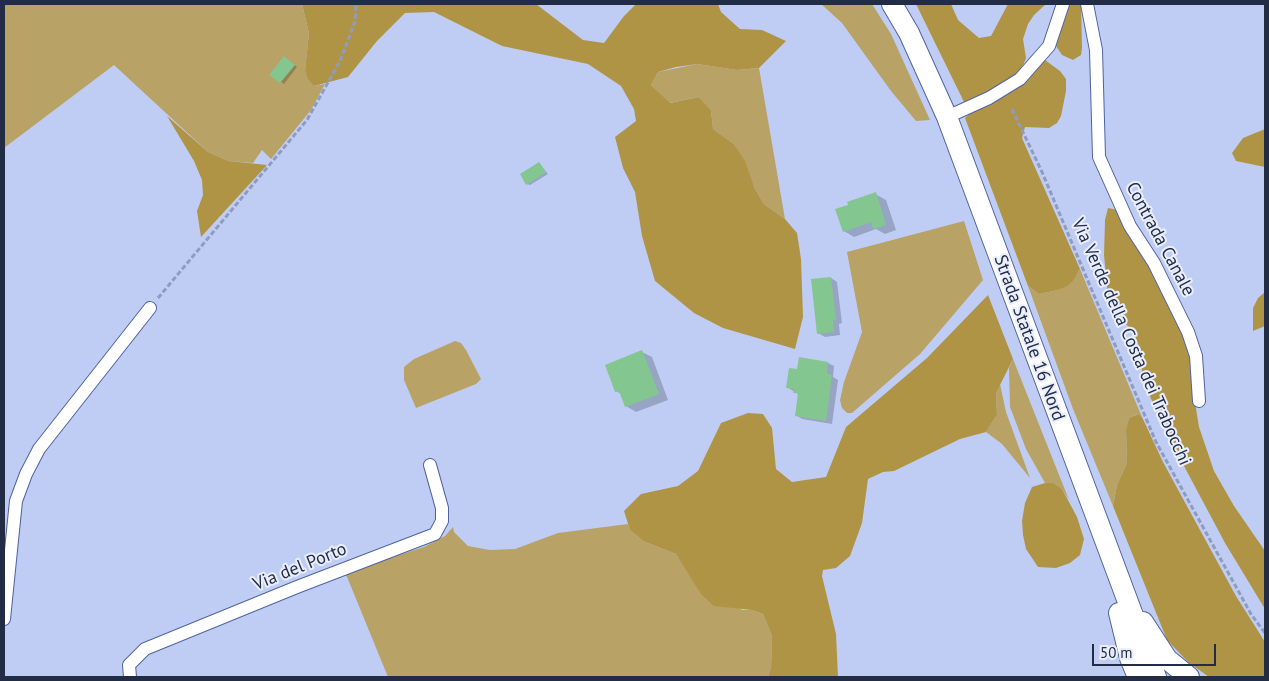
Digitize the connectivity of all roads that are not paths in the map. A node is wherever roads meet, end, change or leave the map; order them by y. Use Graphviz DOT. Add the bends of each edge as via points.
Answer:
graph roads {
  1 [pos="892,4"];
  2 [pos="1063,4"];
  3 [pos="1087,4"];
  4 [pos="947,117"];
  5 [pos="150,308"];
  6 [pos="1198,401"];
  7 [pos="430,465"];
  8 [pos="1098,526"];
  9 [pos="1122,591"];
  10 [pos="4,618"];
  11 [pos="130,677"];
  12 [pos="1138,677"];
  13 [pos="1156,677"];
  14 [pos="1189,677"];
  1 -- 4 [label="main road, Strada Statale 16 Nord" via="909,33"];
  2 -- 4 [label="street" via="1049,46 1020,79 989,98"];
  3 -- 6 [label="street, Contrada Canale" via="1096,50 1098,157 1130,226 1154,263 1188,332 1196,356"];
  4 -- 8 [label="main road, Strada Statale 16 Nord"];
  5 -- 10 [label="street" via="39,449 26,474 16,501"];
  7 -- 11 [label="street, Via del Porto" via="442,508 442,521 434,534 145,649 129,665"];
  8 -- 9 [label="main road, Strada Statale 16 Nord"];
  8 -- 12 [label="main road" via="1130,658"];
  9 -- 13 [label="main road, Strada Statale 16 Nord"];
  9 -- 14 [label="main road" via="1167,659"];
}
